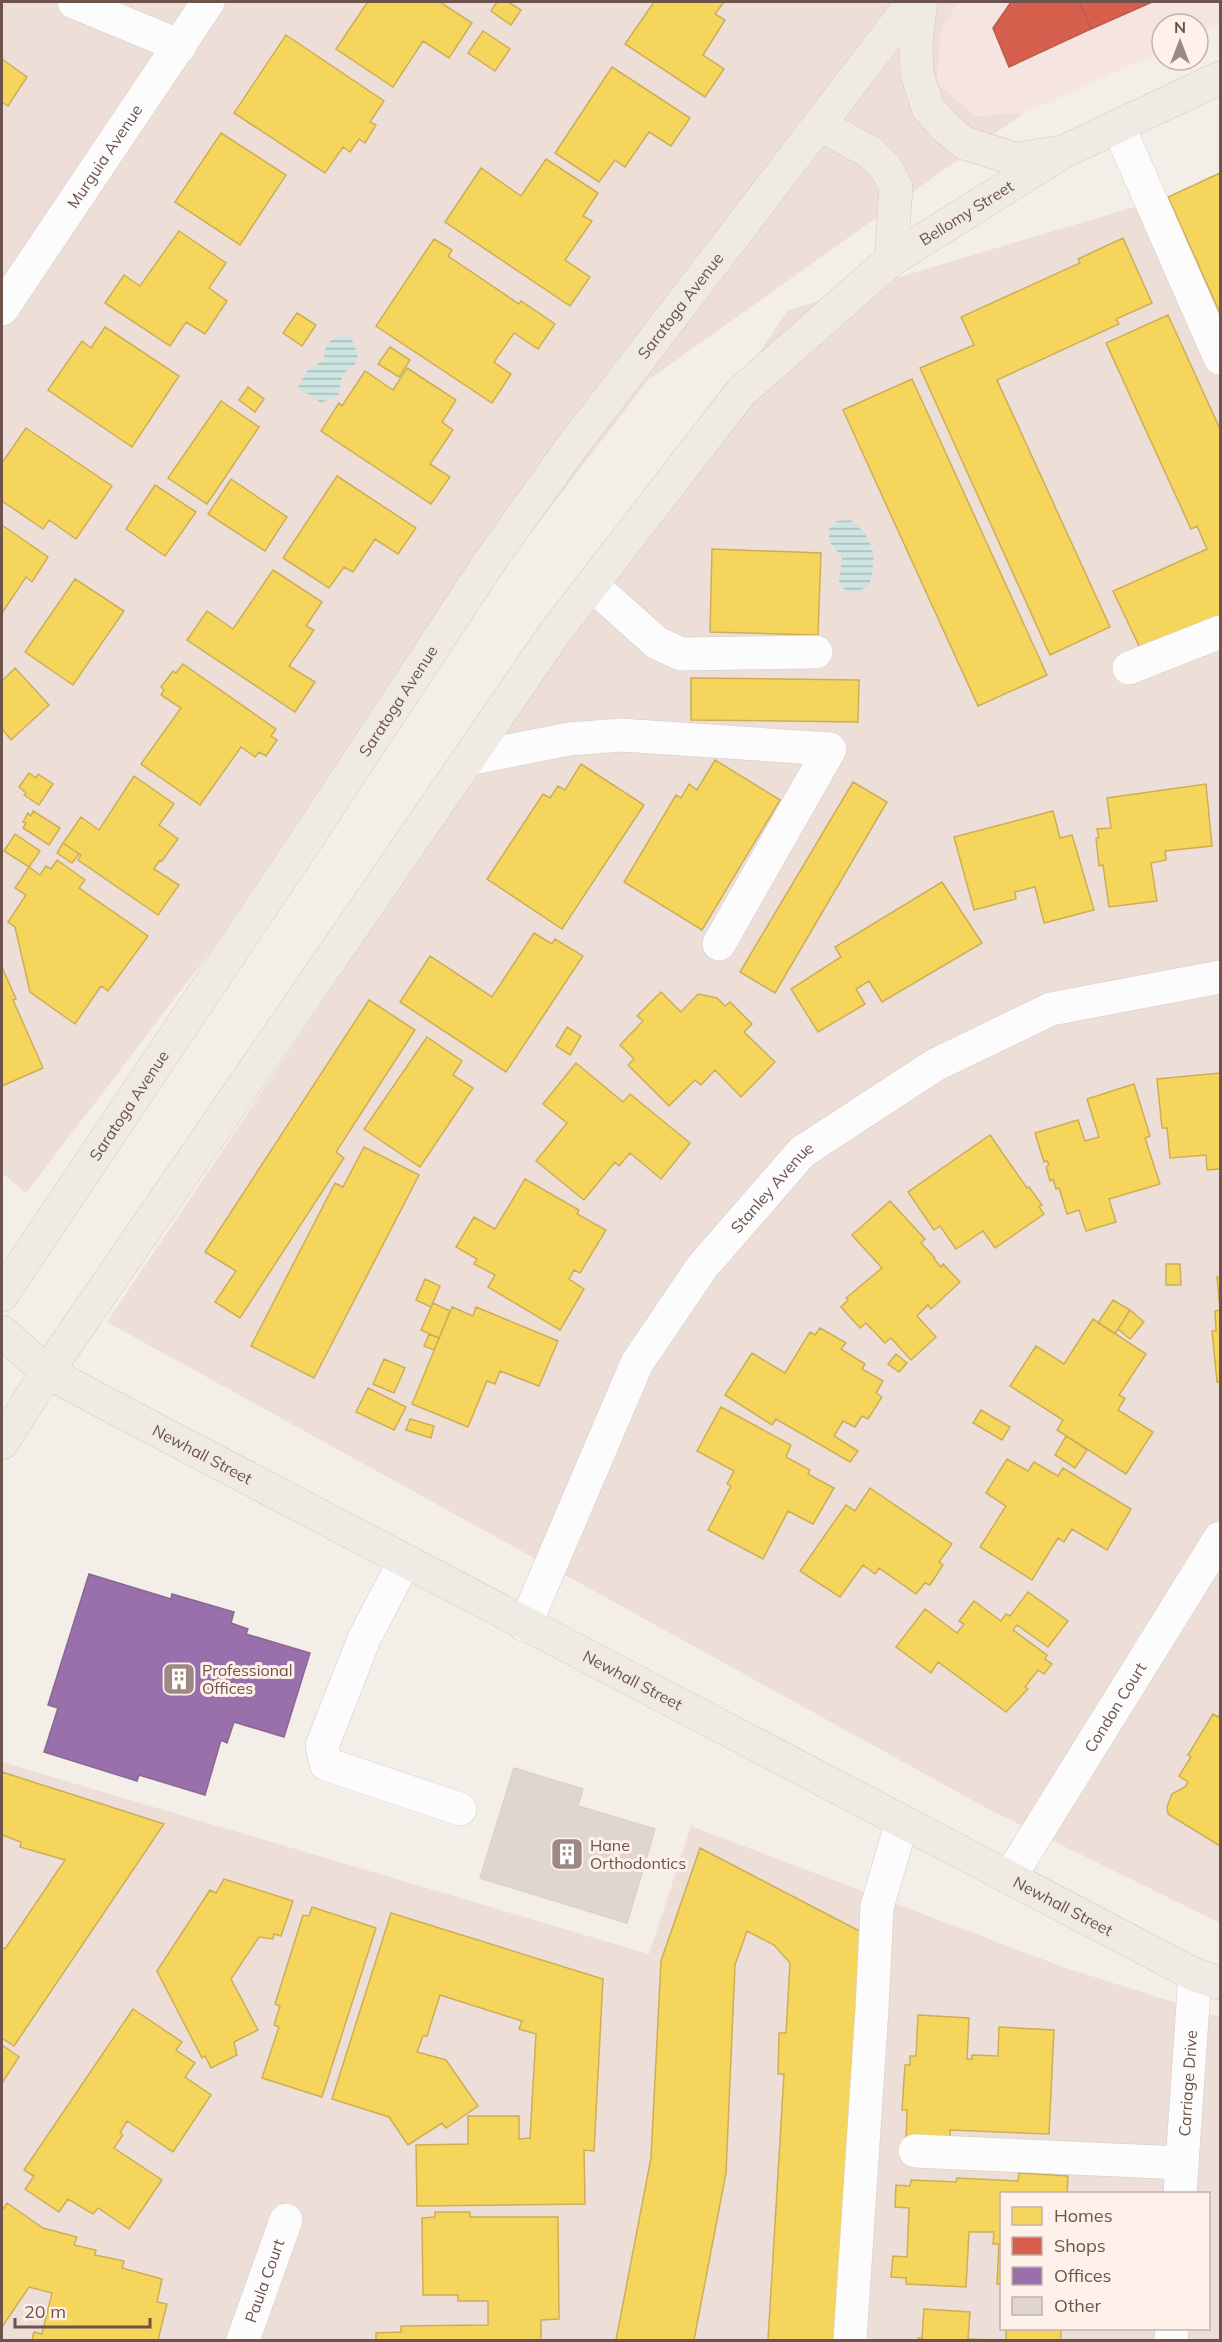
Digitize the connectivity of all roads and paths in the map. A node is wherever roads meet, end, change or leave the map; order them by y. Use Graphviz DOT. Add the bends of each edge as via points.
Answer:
graph roads {
  1 [pos="74,2"];
  2 [pos="208,2"];
  3 [pos="913,2"];
  4 [pos="921,2"];
  5 [pos="180,46"];
  6 [pos="1220,81"];
  7 [pos="820,126"];
  8 [pos="1118,126"];
  9 [pos="1063,152"];
  10 [pos="891,260"];
  11 [pos="2,309"];
  12 [pos="1221,358"];
  13 [pos="592,585"];
  14 [pos="1221,632"];
  15 [pos="816,652"];
  16 [pos="1129,668"];
  17 [pos="468,759"];
  18 [pos="719,944"];
  19 [pos="1221,977"];
  20 [pos="2,1295"];
  21 [pos="2,1332"];
  22 [pos="47,1372"];
  23 [pos="2,1443"];
  24 [pos="1221,1538"];
  25 [pos="404,1562"];
  26 [pos="525,1625"];
  27 [pos="460,1809"];
  28 [pos="902,1822"];
  29 [pos="1009,1878"];
  30 [pos="1208,1979"];
  31 [pos="915,2151"];
  32 [pos="1181,2178"];
  33 [pos="286,2220"];
  34 [pos="243,2340"];
  35 [pos="850,2340"];
  1 -- 5 [label="street"];
  2 -- 5 [label="street, Murguia Avenue"];
  3 -- 7 [label="main road, Saratoga Avenue"];
  4 -- 9 [label="main road" via="917,74 928,108 945,127 964,143 1015,159"];
  5 -- 11 [label="street, Murguia Avenue"];
  6 -- 8 [label="main road, Bellomy Street"];
  7 -- 10 [label="main road" via="870,152 886,168 896,187"];
  7 -- 20 [label="main road, Saratoga Avenue" via="571,448 490,561"];
  8 -- 9 [label="main road, Bellomy Street"];
  8 -- 12 [label="street"];
  9 -- 10 [label="main road, Bellomy Street"];
  10 -- 13 [label="main road, Bellomy Street" via="741,392"];
  13 -- 15 [label="street" via="657,644 681,654"];
  13 -- 17 [label="main road"];
  14 -- 16 [label="street"];
  17 -- 18 [label="street" via="570,739 621,735 830,749"];
  17 -- 22 [label="main road"];
  19 -- 26 [label="street, Stanley Avenue" via="1051,1009 935,1065 802,1152 702,1267 637,1363"];
  21 -- 22 [label="main road, Newhall Street"];
  22 -- 23 [label="main road"];
  22 -- 25 [label="main road, Newhall Street"];
  24 -- 29 [label="street, Condon Court"];
  25 -- 26 [label="main road, Newhall Street"];
  25 -- 27 [label="street" via="364,1639 322,1746 326,1764"];
  26 -- 28 [label="main road, Newhall Street"];
  28 -- 29 [label="main road, Newhall Street"];
  28 -- 35 [label="street" via="877,1907"];
  29 -- 30 [label="main road, Newhall Street"];
  30 -- 32 [label="street, Carriage Drive"];
  31 -- 32 [label="street"];
  33 -- 34 [label="street, Paula Court"];
}
